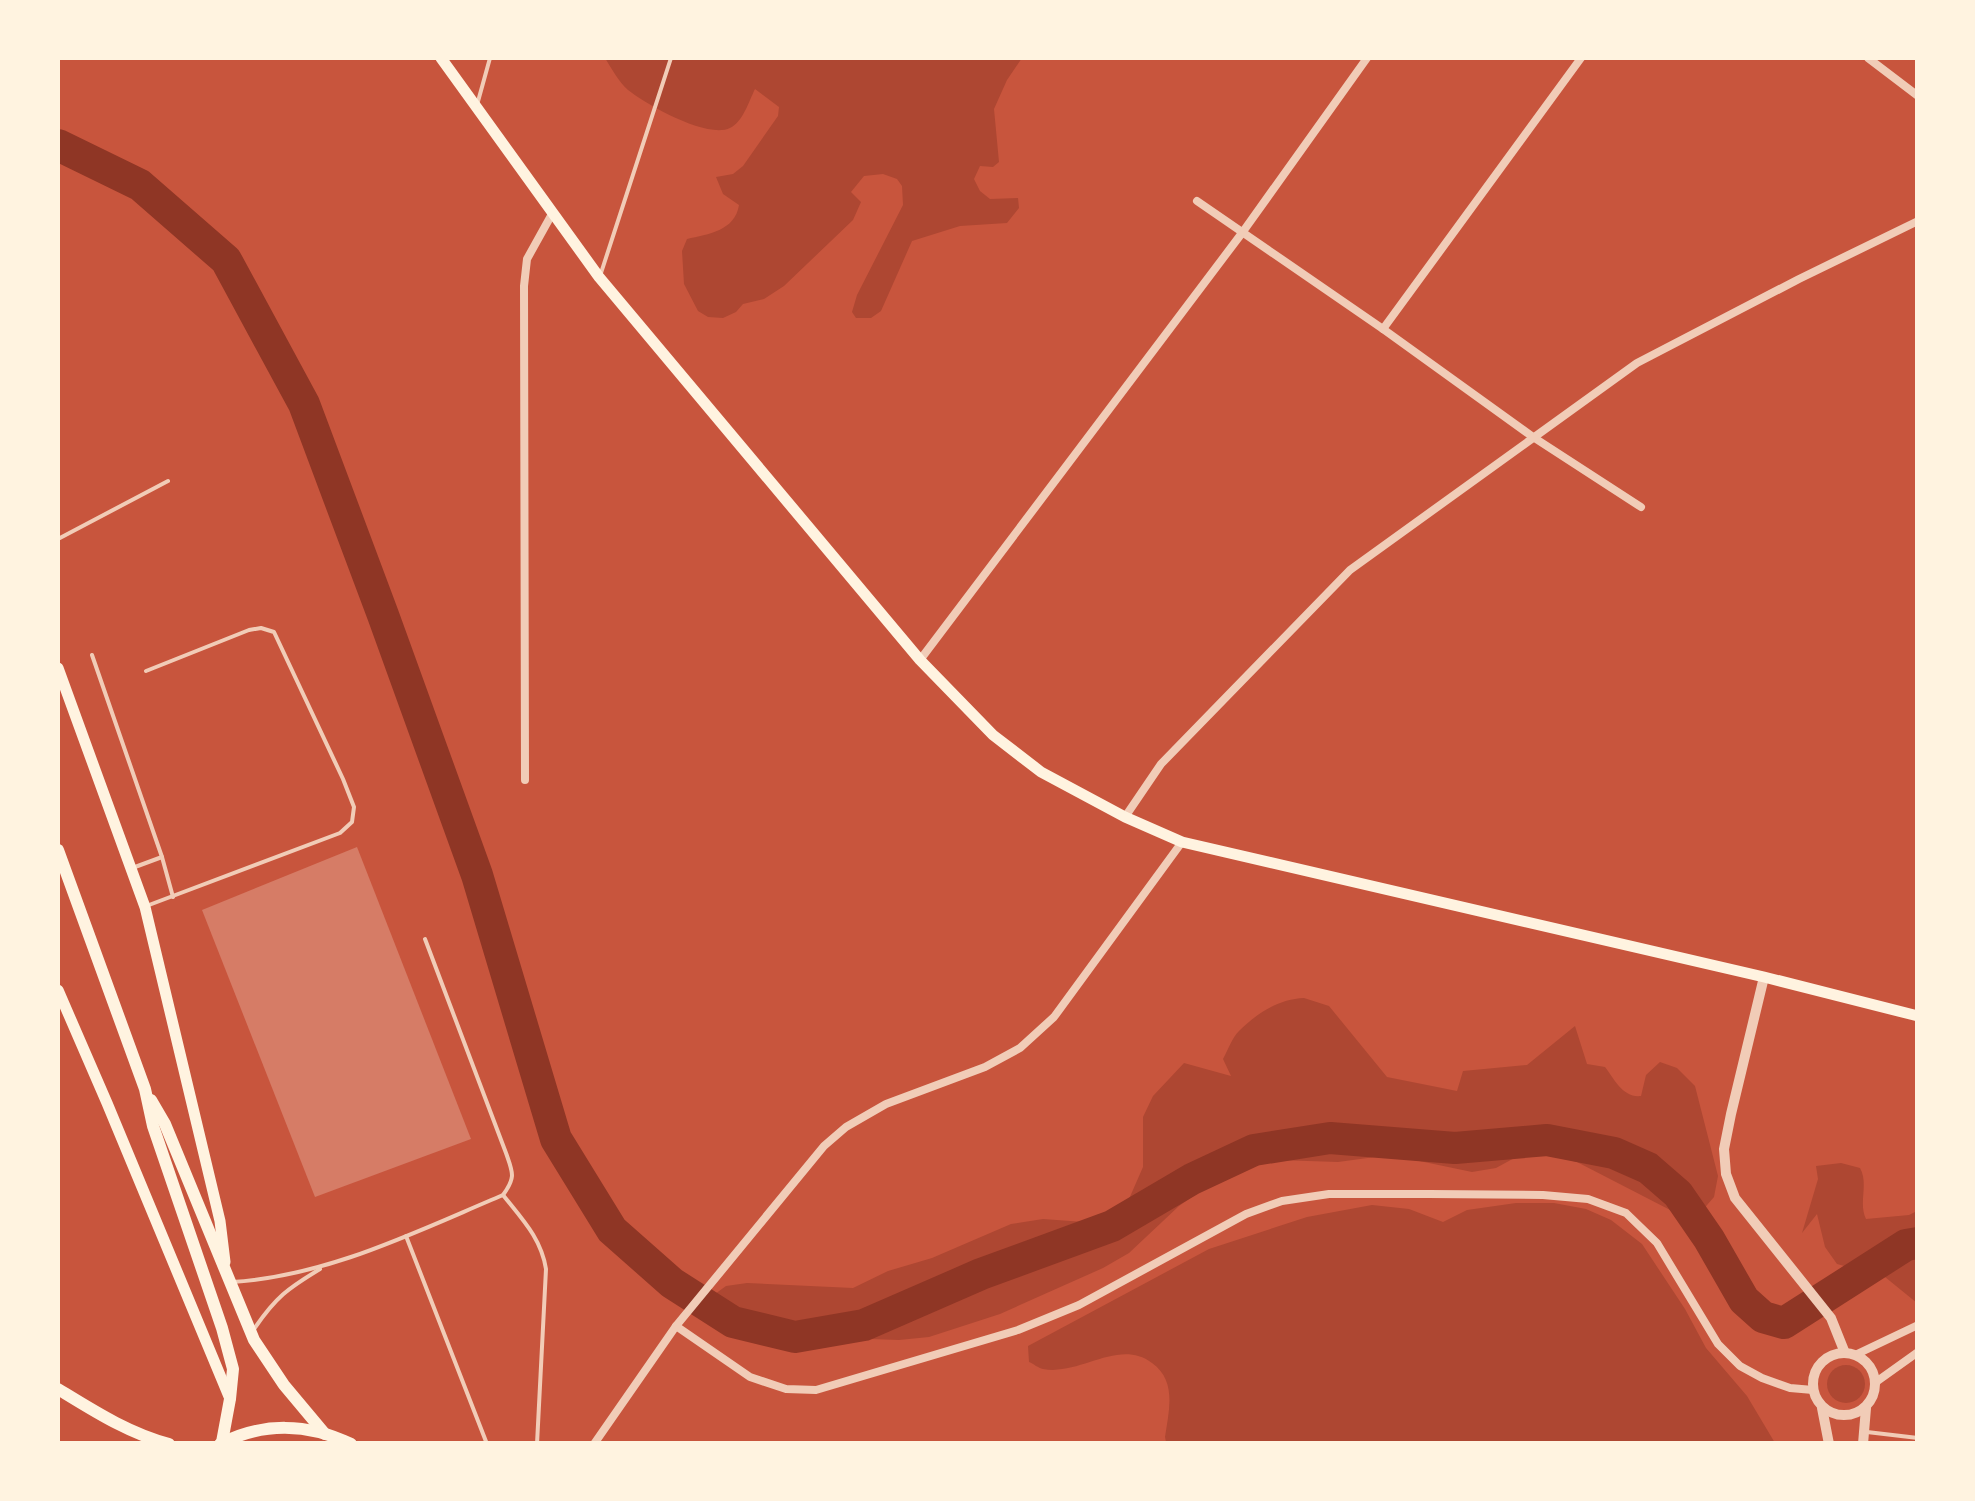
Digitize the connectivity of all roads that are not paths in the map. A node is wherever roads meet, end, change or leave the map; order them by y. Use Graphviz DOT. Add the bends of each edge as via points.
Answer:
graph roads {
  1 [pos="441,58"];
  2 [pos="490,58"];
  3 [pos="670,58"];
  4 [pos="1367,58"];
  5 [pos="1581,58"];
  6 [pos="1868,58"];
  7 [pos="1918,96"];
  8 [pos="477,105"];
  9 [pos="1196,201"];
  10 [pos="552,214"];
  11 [pos="1918,221"];
  12 [pos="1242,233"];
  13 [pos="599,277"];
  14 [pos="1383,328"];
  15 [pos="1534,437"];
  16 [pos="168,481"];
  17 [pos="1641,507"];
  18 [pos="58,539"];
  19 [pos="92,656"];
  20 [pos="920,660"];
  21 [pos="58,668"];
  22 [pos="146,671"];
  23 [pos="525,780"];
  24 [pos="1125,817"];
  25 [pos="1182,842"];
  26 [pos="58,850"];
  27 [pos="162,856"];
  28 [pos="131,868"];
  29 [pos="173,898"];
  30 [pos="144,907"];
  31 [pos="425,939"];
  32 [pos="1764,977"];
  33 [pos="58,990"];
  34 [pos="1918,1016"];
  35 [pos="145,1089"];
  36 [pos="502,1195"];
  37 [pos="406,1236"];
  38 [pos="324,1267"];
  39 [pos="228,1276"];
  40 [pos="1918,1325"];
  41 [pos="676,1326"];
  42 [pos="251,1333"];
  43 [pos="1918,1352"];
  44 [pos="1850,1354"];
  45 [pos="1876,1382"];
  46 [pos="58,1390"];
  47 [pos="1813,1390"];
  48 [pos="230,1399"];
  49 [pos="1822,1406"];
  50 [pos="1866,1408"];
  51 [pos="324,1434"];
  52 [pos="1862,1437"];
  53 [pos="1918,1438"];
  54 [pos="221,1443"];
  55 [pos="169,1444"];
  56 [pos="351,1444"];
  57 [pos="487,1444"];
  58 [pos="537,1444"];
  59 [pos="594,1444"];
  60 [pos="1828,1444"];
  1 -- 8 [label="main road"];
  2 -- 8 [label="lane"];
  3 -- 13 [label="lane"];
  4 -- 12 [label="street"];
  5 -- 14 [label="street"];
  6 -- 7 [label="street"];
  8 -- 10 [label="main road"];
  9 -- 12 [label="street"];
  10 -- 13 [label="main road"];
  10 -- 23 [label="street" via="527,259 524,286"];
  11 -- 15 [label="street" via="1637,363"];
  12 -- 14 [label="street"];
  12 -- 20 [label="street"];
  13 -- 20 [label="main road"];
  14 -- 15 [label="street"];
  15 -- 17 [label="street"];
  15 -- 24 [label="street" via="1350,570 1161,764"];
  16 -- 18 [label="lane"];
  19 -- 27 [label="lane"];
  20 -- 24 [label="main road" via="1041,772"];
  21 -- 28 [label="main road"];
  22 -- 29 [label="lane" via="249,630 274,632 354,806 352,822 340,834"];
  24 -- 25 [label="main road"];
  25 -- 32 [label="main road"];
  25 -- 41 [label="street" via="1054,1017 1020,1048 985,1067 886,1104 846,1128"];
  26 -- 35 [label="main road"];
  27 -- 28 [label="lane"];
  27 -- 29 [label="lane"];
  28 -- 30 [label="main road"];
  29 -- 30 [label="lane"];
  30 -- 39 [label="main road"];
  31 -- 36 [label="lane" via="512,1172"];
  32 -- 34 [label="main road"];
  32 -- 44 [label="street" via="1724,1149 1726,1174 1735,1198 1831,1318"];
  33 -- 48 [label="main road"];
  35 -- 39 [label="main road"];
  35 -- 48 [label="main road" via="233,1368"];
  36 -- 37 [label="lane"];
  36 -- 58 [label="lane" via="534,1233 546,1270"];
  37 -- 38 [label="lane"];
  37 -- 57 [label="lane"];
  38 -- 39 [label="lane" via="290,1276"];
  38 -- 42 [label="lane" via="272,1302"];
  39 -- 42 [label="main road"];
  40 -- 44 [label="street"];
  41 -- 47 [label="street" via="750,1376 786,1389 816,1390 1018,1330 1282,1201 1329,1194 1543,1195 1588,1198 1626,1214 1656,1243 1718,1344 1740,1366 1790,1388"];
  41 -- 59 [label="street"];
  42 -- 51 [label="main road"];
  43 -- 45 [label="street"];
  44 -- 45 [label="street" via="1870,1365"];
  44 -- 47 [label="street" via="1820,1364"];
  45 -- 50 [label="street"];
  46 -- 55 [label="main road"];
  47 -- 49 [label="street"];
  48 -- 54 [label="main road"];
  49 -- 50 [label="street" via="1839,1416"];
  49 -- 60 [label="street"];
  50 -- 52 [label="street"];
  51 -- 54 [label="main road" via="270,1427"];
  51 -- 56 [label="main road"];
  52 -- 53 [label="lane"];
}
